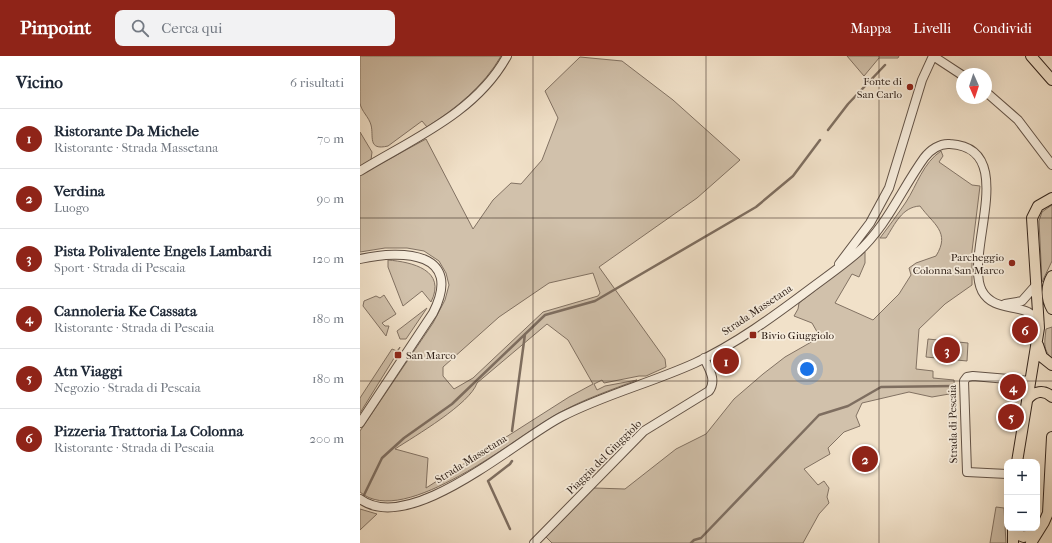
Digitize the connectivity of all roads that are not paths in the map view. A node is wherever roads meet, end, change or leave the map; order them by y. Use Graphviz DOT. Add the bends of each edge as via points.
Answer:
graph roads {
  1 [pos="506,56"];
  2 [pos="933,56"];
  3 [pos="1031,56"];
  4 [pos="956,71"];
  5 [pos="1052,80"];
  6 [pos="992,97"];
  7 [pos="1052,165"];
  8 [pos="360,171"];
  9 [pos="1051,198"];
  10 [pos="360,259"];
  11 [pos="836,269"];
  12 [pos="1052,276"];
  13 [pos="1038,283"];
  14 [pos="999,304"];
  15 [pos="1052,309"];
  16 [pos="1040,322"];
  17 [pos="1038,343"];
  18 [pos="704,358"];
  19 [pos="1052,366"];
  20 [pos="1031,381"];
  21 [pos="1052,397"];
  22 [pos="1028,400"];
  23 [pos="360,423"];
  24 [pos="1052,442"];
  25 [pos="1018,459"];
  26 [pos="1004,474"];
  27 [pos="1051,477"];
  28 [pos="360,499"];
  29 [pos="1040,528"];
  30 [pos="1013,531"];
  31 [pos="1015,531"];
  32 [pos="1038,531"];
  33 [pos="1038,531"];
  34 [pos="534,543"];
  35 [pos="1013,543"];
  36 [pos="1030,543"];
  1 -- 8 [label="street" via="478,93 452,116"];
  2 -- 4 [label="street"];
  2 -- 11 [label="street" via="925,73 890,188 877,213"];
  3 -- 5 [label="main road"];
  6 -- 7 [label="street" via="1018,120"];
  9 -- 13 [label="main road" via="1038,206 1032,218"];
  10 -- 23 [label="street" via="388,254 419,258 437,269 443,286 440,300 433,313"];
  11 -- 14 [label="street, Strada Massetana" via="876,233 927,155 939,146 954,144 973,152 983,166 986,208 978,274 984,294"];
  11 -- 18 [label="street, Strada Massetana" via="772,317"];
  12 -- 15 [label="main road" via="1047,290"];
  13 -- 14 [label="street" via="1022,301"];
  13 -- 16 [label="main road"];
  14 -- 16 [label="street, Strada Massetana" via="1028,312"];
  16 -- 17 [label="main road"];
  17 -- 19 [label="main road" via="1042,357"];
  17 -- 20 [label="main road"];
  18 -- 28 [label="street, Strada Massetana" via="560,418 460,482 428,498 391,508 372,506"];
  18 -- 34 [label="street, Piaggia del Giuggiolo" via="712,376 709,391 644,431"];
  20 -- 22 [label="main road"];
  20 -- 26 [label="street, Strada di Pescaia" via="973,376 965,378 967,472"];
  21 -- 22 [label="main road" via="1048,393 1040,392"];
  22 -- 25 [label="main road"];
  24 -- 27 [label="main road"];
  27 -- 29 [label="main road" via="1048,513"];
  30 -- 35 [label="main road"];
  31 -- 32 [label="main road" via="1024,537"];
  33 -- 36 [label="main road"];
}
